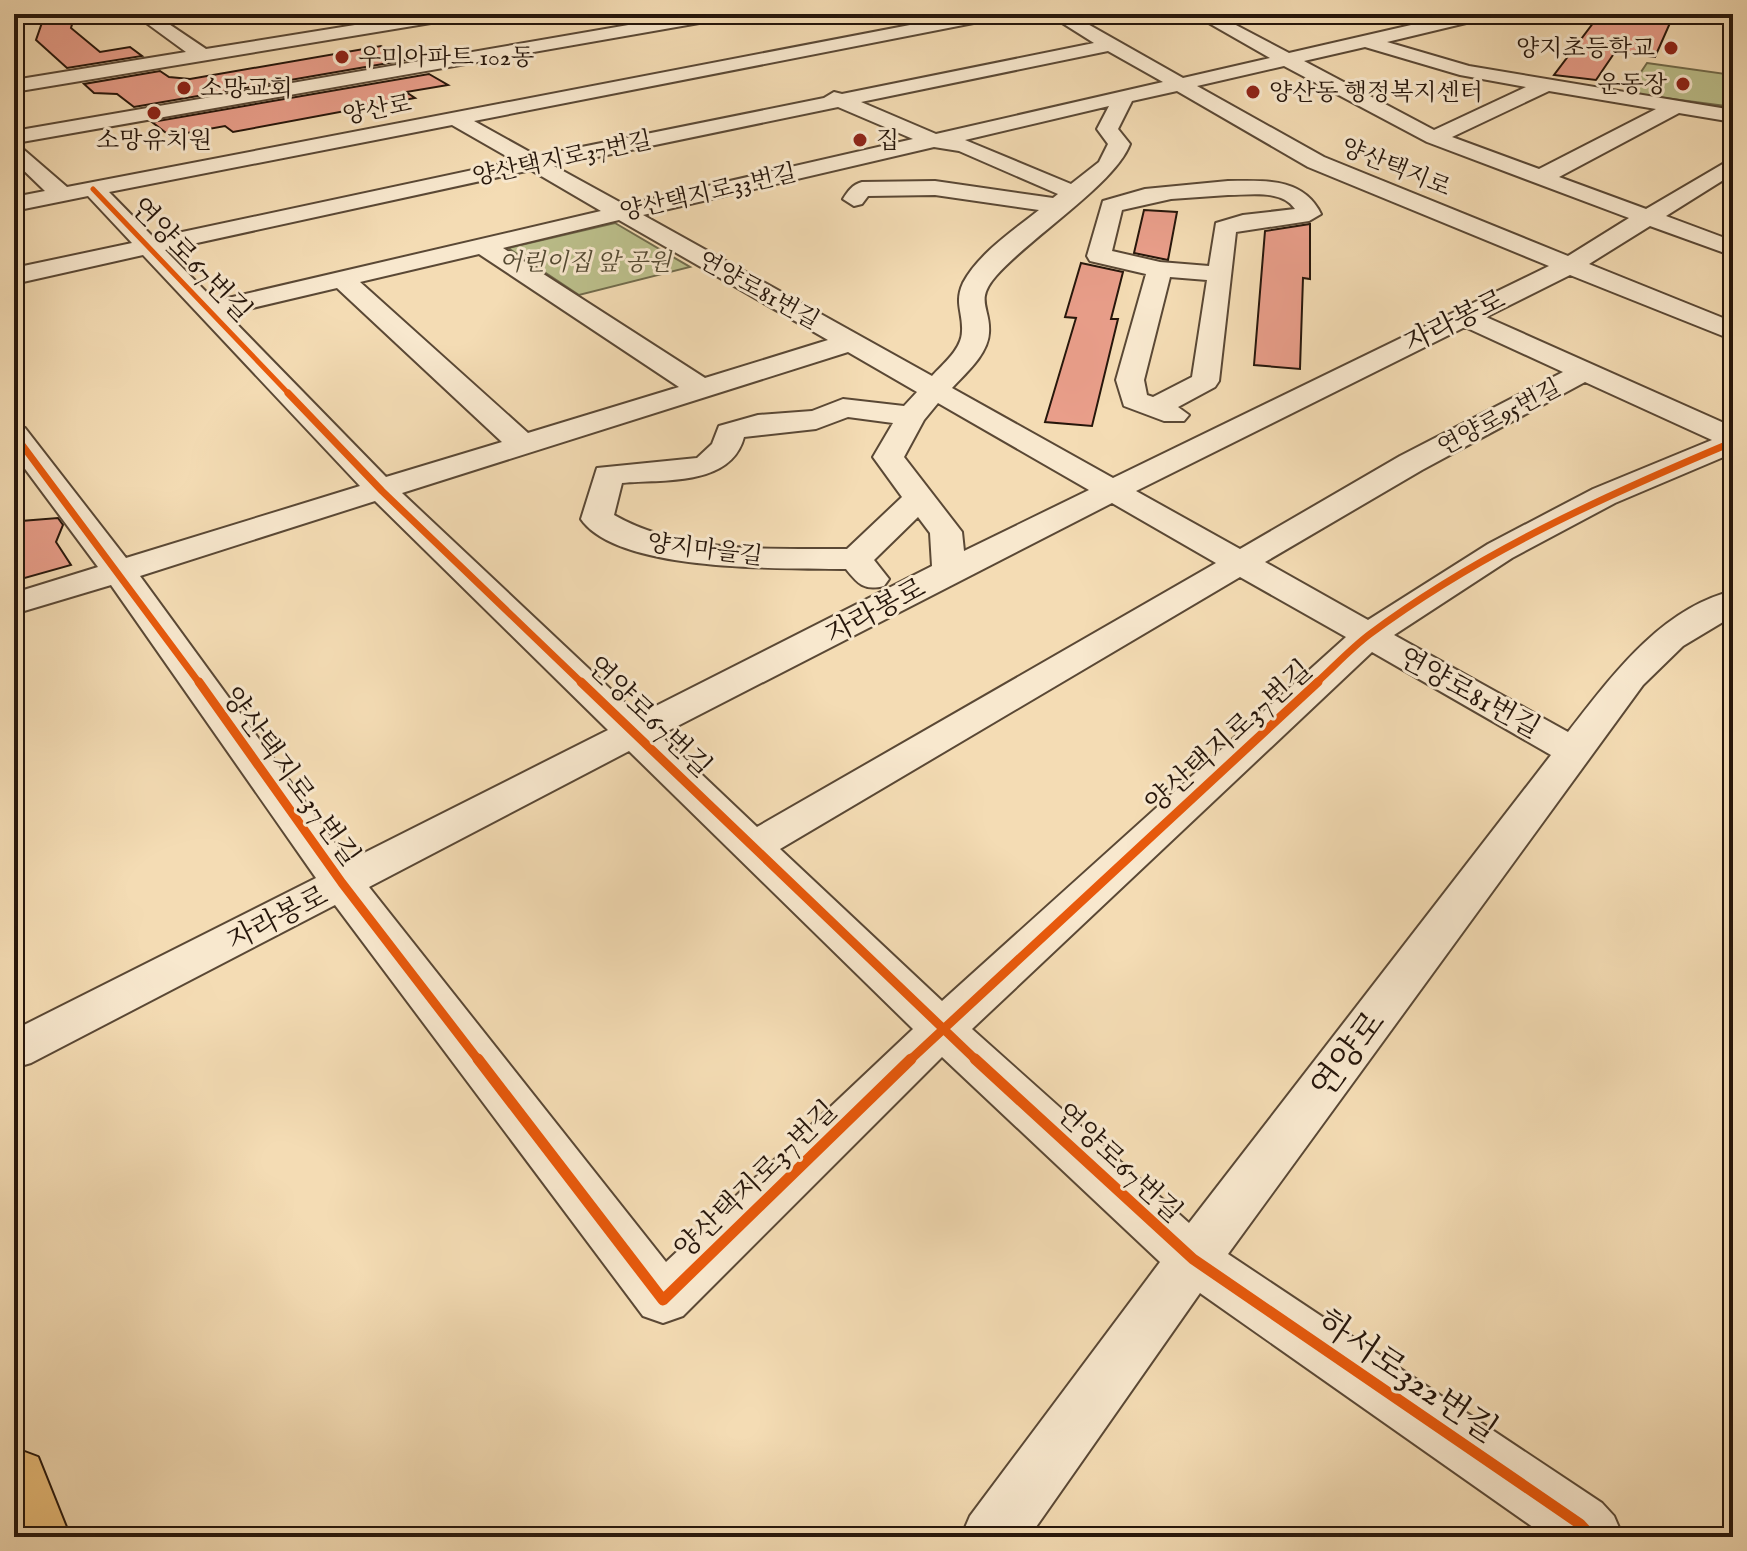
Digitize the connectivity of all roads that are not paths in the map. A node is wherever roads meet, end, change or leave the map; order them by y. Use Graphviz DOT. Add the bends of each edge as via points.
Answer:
graph roads {
  1 [pos="143,14"];
  2 [pos="448,14"];
  3 [pos="639,14"];
  4 [pos="722,14"];
  5 [pos="994,14"];
  6 [pos="1057,14"];
  7 [pos="1481,14"];
  8 [pos="1244,17"];
  9 [pos="1210,18"];
  10 [pos="663,25"];
  11 [pos="692,37"];
  12 [pos="1365,41"];
  13 [pos="1111,45"];
  14 [pos="720,49"];
  15 [pos="202,55"];
  16 [pos="1286,60"];
  17 [pos="14,61"];
  18 [pos="749,61"];
  19 [pos="35,83"];
  20 [pos="1179,85"];
  21 [pos="1545,85"];
  22 [pos="14,86"];
  23 [pos="1123,100"];
  24 [pos="840,101"];
  25 [pos="1677,106"];
  26 [pos="1733,116"];
  27 [pos="458,120"];
  28 [pos="14,137"];
  29 [pos="1434,138"];
  30 [pos="935,141"];
  31 [pos="14,149"];
  32 [pos="535,163"];
  33 [pos="1733,165"];
  34 [pos="1541,177"];
  35 [pos="1701,187"];
  36 [pos="77,192"];
  37 [pos="1733,197"];
  38 [pos="854,199"];
  39 [pos="1067,199"];
  40 [pos="14,204"];
  41 [pos="621,212"];
  42 [pos="1649,219"];
  43 [pos="482,245"];
  44 [pos="151,247"];
  45 [pos="1733,249"];
  46 [pos="1570,265"];
  47 [pos="1160,269"];
  48 [pos="1221,274"];
  49 [pos="14,276"];
  50 [pos="342,279"];
  51 [pos="212,310"];
  52 [pos="1462,316"];
  53 [pos="1733,332"];
  54 [pos="851,342"];
  55 [pos="1587,370"];
  56 [pos="702,389"];
  57 [pos="935,389"];
  58 [pos="1154,408"];
  59 [pos="911,416"];
  60 [pos="14,434"];
  61 [pos="1223,434"];
  62 [pos="1733,440"];
  63 [pos="524,446"];
  64 [pos="382,491"];
  65 [pos="1114,492"];
  66 [pos="918,499"];
  67 [pos="856,559"];
  68 [pos="1240,562"];
  69 [pos="119,571"];
  70 [pos="949,571"];
  71 [pos="1733,601"];
  72 [pos="890,602"];
  73 [pos="14,604"];
  74 [pos="1369,635"];
  75 [pos="637,734"];
  76 [pos="1575,752"];
  77 [pos="754,846"];
  78 [pos="342,883"];
  79 [pos="942,1029"];
  80 [pos="14,1051"];
  81 [pos="1193,1259"];
  82 [pos="14,1479"];
  83 [pos="36,1537"];
  84 [pos="992,1537"];
  85 [pos="1592,1537"];
  1 -- 15 [label="street"];
  2 -- 15 [label="street"];
  3 -- 10 [label="street"];
  4 -- 10 [label="street"];
  5 -- 18 [label="street, 양산로"];
  6 -- 13 [label="street, 양산택지로"];
  7 -- 12 [label="street, 양산택지로33번길"];
  8 -- 9 [label="street"];
  9 -- 16 [label="street"];
  10 -- 11 [label="street"];
  10 -- 28 [label="street"];
  12 -- 16 [label="street, 양산택지로33번길"];
  12 -- 21 [label="street" via="1455,68"];
  13 -- 20 [label="street, 양산택지로"];
  13 -- 24 [label="street, 양산택지로37번길"];
  14 -- 18 [label="street"];
  15 -- 19 [label="street"];
  16 -- 20 [label="street, 양산택지로33번길"];
  16 -- 29 [label="street"];
  17 -- 19 [label="street"];
  18 -- 24 [label="street"];
  18 -- 27 [label="street, 양산로"];
  19 -- 22 [label="street"];
  20 -- 23 [label="street, 양산택지로33번길"];
  20 -- 46 [label="street, 양산택지로" via="1316,162"];
  21 -- 25 [label="street"];
  21 -- 29 [label="street"];
  23 -- 30 [label="street, 양산택지로33번길"];
  23 -- 39 [label="street" via="1107,129 1119,144 1116,155"];
  24 -- 30 [label="street"];
  24 -- 32 [label="street, 양산택지로37번길"];
  25 -- 26 [label="street"];
  25 -- 34 [label="street"];
  27 -- 32 [label="street, 연양로81번길"];
  27 -- 36 [label="street, 양산로"];
  29 -- 34 [label="street"];
  30 -- 39 [label="street" via="964,146"];
  30 -- 41 [label="street, 양산택지로33번길"];
  31 -- 36 [label="street, 연양로67번길"];
  32 -- 41 [label="street, 연양로81번길"];
  32 -- 44 [label="street, 양산택지로37번길"];
  33 -- 35 [label="street, 자라봉로"];
  34 -- 42 [label="street"];
  35 -- 37 [label="street"];
  35 -- 42 [label="street, 자라봉로"];
  36 -- 40 [label="street, 양산로"];
  36 -- 44 [label="street, 연양로67번길"];
  38 -- 39 [label="street" via="862,189 922,187"];
  39 -- 57 [label="street" via="976,283 969,304 976,332 969,352"];
  41 -- 43 [label="street, 양산택지로33번길"];
  41 -- 54 [label="street, 연양로81번길"];
  42 -- 45 [label="street"];
  42 -- 46 [label="street, 자라봉로"];
  43 -- 50 [label="street, 양산택지로33번길"];
  43 -- 56 [label="street"];
  44 -- 49 [label="street, 양산택지로37번길"];
  44 -- 51 [label="street, 연양로67번길"];
  46 -- 52 [label="street, 자라봉로"];
  46 -- 53 [label="street, 양산택지로"];
  47 -- 48 [label="street"];
  47 -- 48 [label="street" via="1099,256 1111,206 1134,197 1264,186 1294,193 1305,204 1309,214 1224,228"];
  47 -- 58 [label="street" via="1130,380 1134,400"];
  48 -- 58 [label="street" via="1205,381"];
  50 -- 51 [label="street, 양산택지로33번길"];
  50 -- 63 [label="street"];
  51 -- 64 [label="street, 연양로67번길"];
  52 -- 55 [label="street, 연양로95번길"];
  52 -- 61 [label="street, 자라봉로"];
  54 -- 56 [label="street, 연양로81번길"];
  54 -- 57 [label="street, 연양로81번길"];
  55 -- 62 [label="street, 연양로95번길"];
  55 -- 68 [label="street, 연양로95번길"];
  56 -- 63 [label="street, 연양로81번길"];
  57 -- 59 [label="street"];
  57 -- 65 [label="street, 연양로81번길"];
  58 -- 61 [label="street"];
  59 -- 66 [label="street" via="888,457"];
  59 -- 67 [label="street, 양지마을길" via="843,408 814,422 744,426 730,432 726,447 706,466 608,475 597,519 620,535 649,545 719,555"];
  60 -- 69 [label="street, 양산택지로37번길"];
  61 -- 65 [label="street, 자라봉로"];
  62 -- 74 [label="street, 양산택지로37번길" via="1604,496 1500,551"];
  63 -- 64 [label="street"];
  64 -- 69 [label="street"];
  64 -- 75 [label="street, 연양로67번길"];
  65 -- 68 [label="street, 연양로81번길"];
  65 -- 70 [label="street, 자라봉로"];
  66 -- 67 [label="street"];
  66 -- 70 [label="street" via="946,532"];
  67 -- 72 [label="street"];
  68 -- 74 [label="street, 연양로81번길"];
  68 -- 77 [label="street"];
  69 -- 73 [label="street"];
  69 -- 78 [label="street, 양산택지로37번길"];
  70 -- 72 [label="street, 자라봉로"];
  71 -- 76 [label="street, 연양로" via="1670,638 1630,677"];
  72 -- 75 [label="street, 자라봉로"];
  74 -- 76 [label="street, 연양로81번길"];
  74 -- 79 [label="street, 양산택지로37번길"];
  75 -- 77 [label="street, 연양로67번길"];
  75 -- 78 [label="street, 자라봉로"];
  76 -- 81 [label="street, 연양로"];
  77 -- 79 [label="street, 연양로67번길"];
  78 -- 79 [label="street, 양산택지로37번길" via="663,1300"];
  78 -- 80 [label="street, 자라봉로"];
  79 -- 81 [label="street, 연양로67번길"];
  81 -- 84 [label="street, 연양로"];
  81 -- 85 [label="street, 하서로322번길"];
  82 -- 83 [label="main road"];
}
